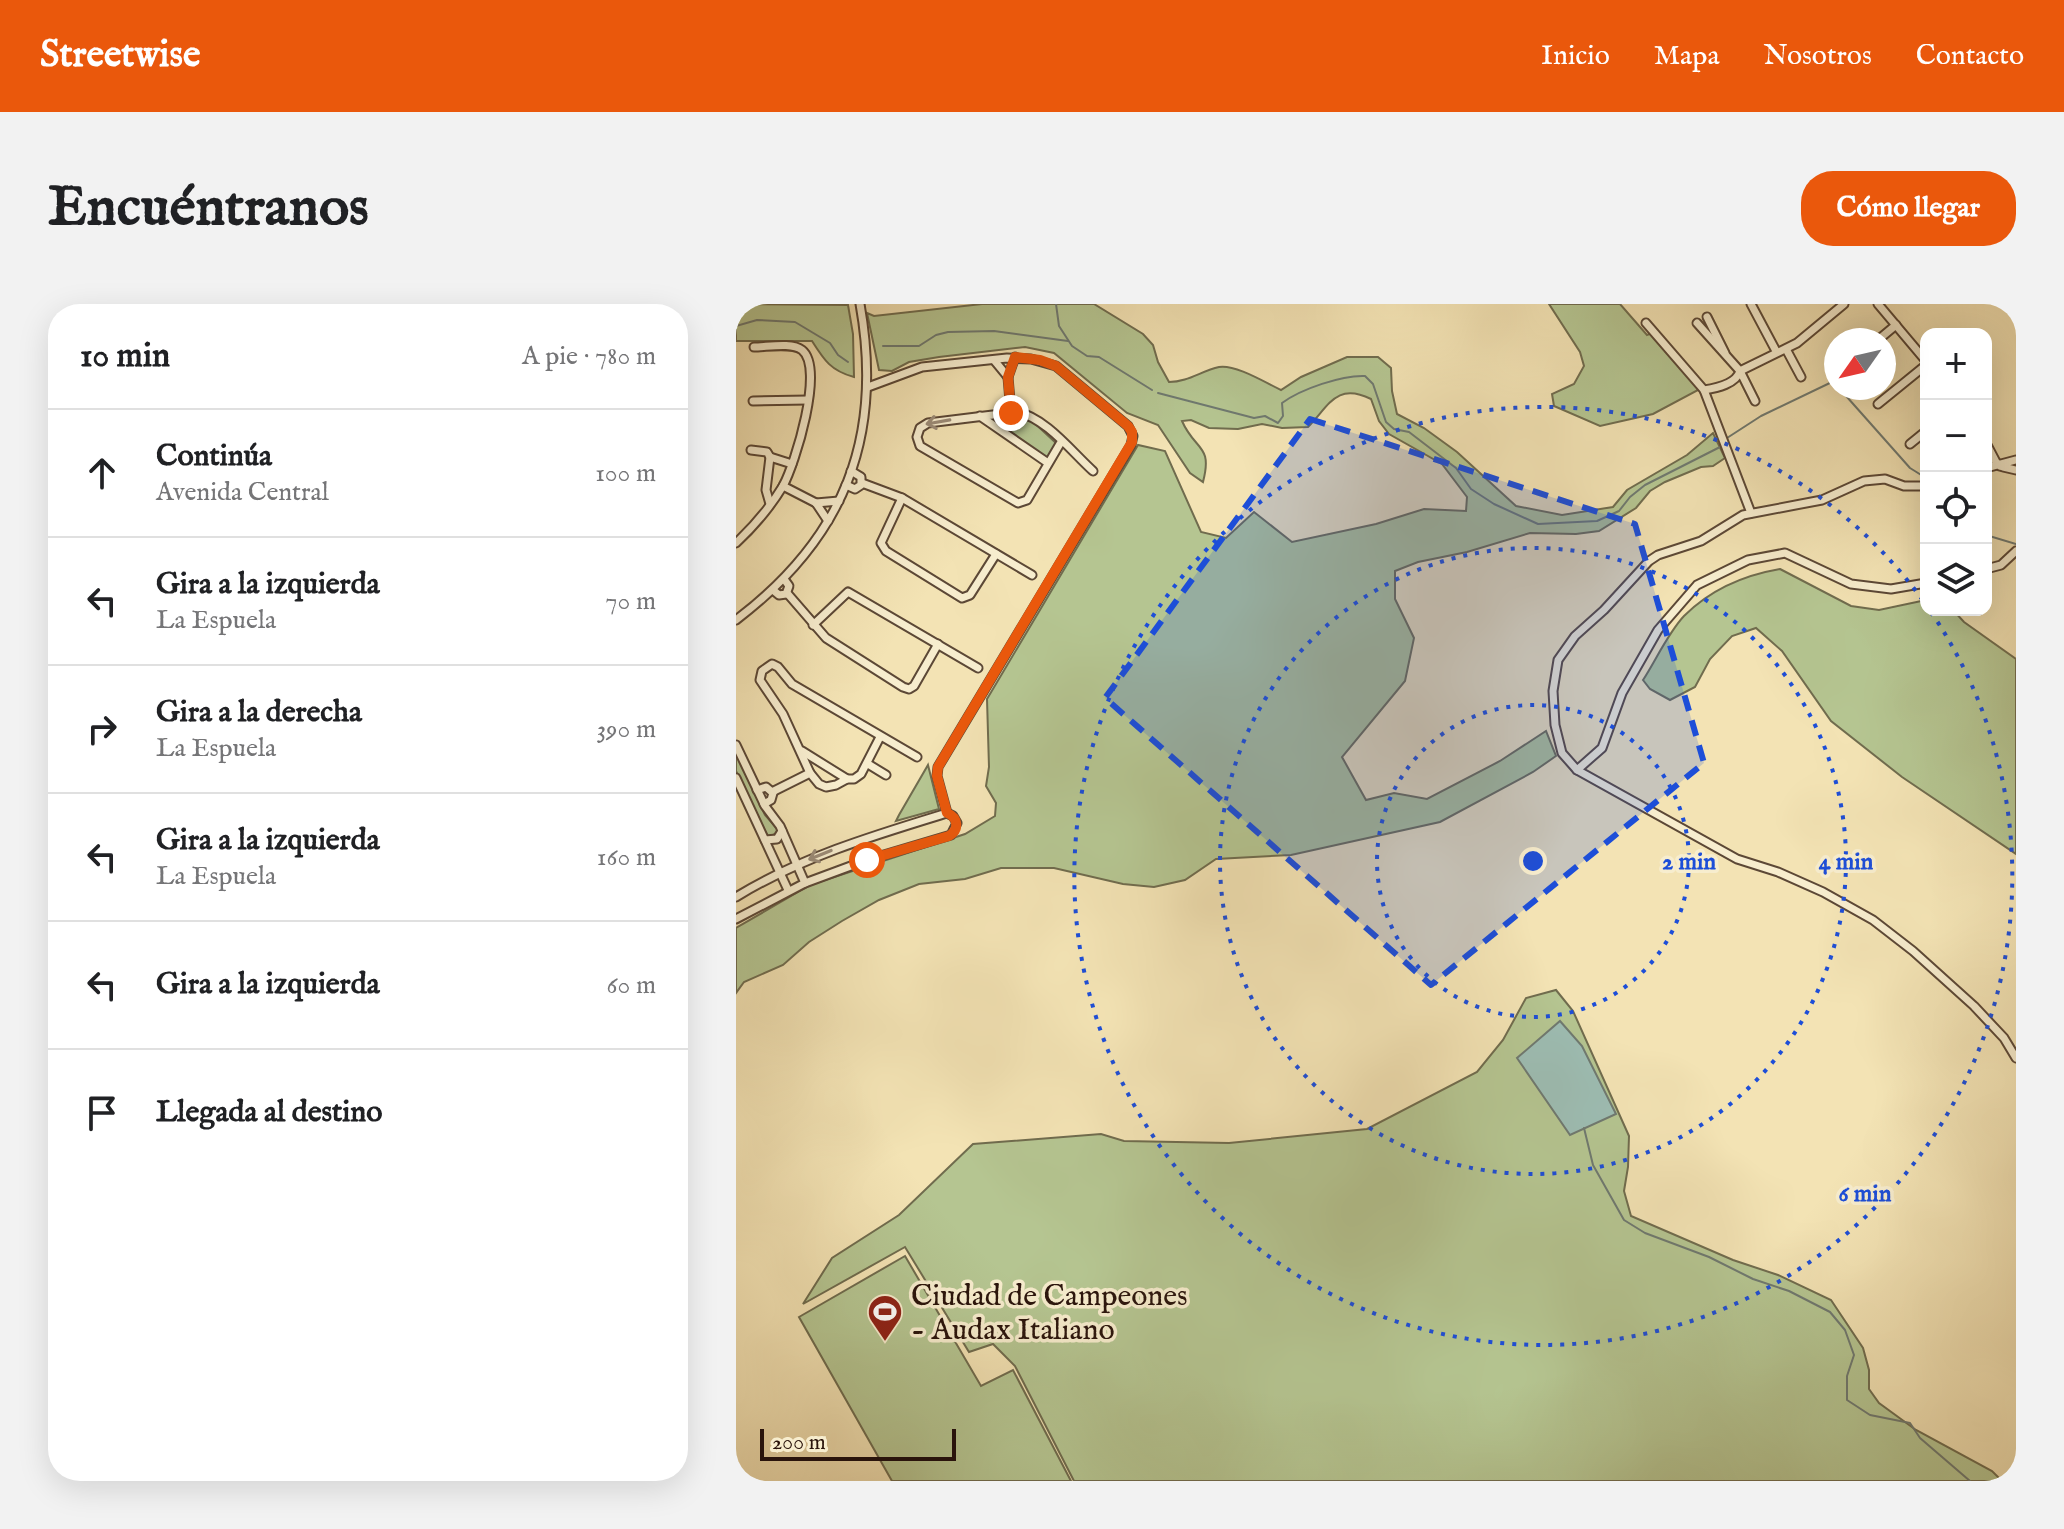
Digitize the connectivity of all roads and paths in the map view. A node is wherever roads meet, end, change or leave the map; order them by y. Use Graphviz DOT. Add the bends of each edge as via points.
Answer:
graph roads {
  1 [pos="860,304"];
  2 [pos="1751,304"];
  3 [pos="1844,304"];
  4 [pos="1878,304"];
  5 [pos="1707,317"];
  6 [pos="1646,323"];
  7 [pos="1697,323"];
  8 [pos="1896,325"];
  9 [pos="1892,328"];
  10 [pos="754,347"];
  11 [pos="1786,349"];
  12 [pos="1776,351"];
  13 [pos="1725,355"];
  14 [pos="1920,355"];
  15 [pos="1015,357"];
  16 [pos="994,360"];
  17 [pos="867,368"];
  18 [pos="1920,368"];
  19 [pos="1740,371"];
  20 [pos="1008,377"];
  21 [pos="1801,377"];
  22 [pos="886,381"];
  23 [pos="868,387"];
  24 [pos="1704,390"];
  25 [pos="808,400"];
  26 [pos="753,401"];
  27 [pos="1755,401"];
  28 [pos="1878,404"];
  29 [pos="1011,413"];
  30 [pos="980,416"];
  31 [pos="1920,436"];
  32 [pos="1061,442"];
  33 [pos="1910,444"];
  34 [pos="751,450"];
  35 [pos="1992,454"];
  36 [pos="770,457"];
  37 [pos="2016,460"];
  38 [pos="1048,463"];
  39 [pos="792,464"];
  40 [pos="2000,466"];
  41 [pos="1992,467"];
  42 [pos="2016,470"];
  43 [pos="851,471"];
  44 [pos="1093,471"];
  45 [pos="862,483"];
  46 [pos="846,485"];
  47 [pos="783,486"];
  48 [pos="1920,487"];
  49 [pos="902,498"];
  50 [pos="839,501"];
  51 [pos="816,503"];
  52 [pos="770,504"];
  53 [pos="1751,513"];
  54 [pos="828,521"];
  55 [pos="741,534"];
  56 [pos="736,543"];
  57 [pos="2016,551"];
  58 [pos="996,554"];
  59 [pos="1992,567"];
  60 [pos="1032,575"];
  61 [pos="784,579"];
  62 [pos="1920,584"];
  63 [pos="773,590"];
  64 [pos="787,593"];
  65 [pos="736,620"];
  66 [pos="813,625"];
  67 [pos="938,644"];
  68 [pos="978,668"];
  69 [pos="880,737"];
  70 [pos="736,745"];
  71 [pos="802,751"];
  72 [pos="917,757"];
  73 [pos="868,764"];
  74 [pos="1577,770"];
  75 [pos="810,773"];
  76 [pos="886,775"];
  77 [pos="736,778"];
  78 [pos="847,779"];
  79 [pos="757,790"];
  80 [pos="772,792"];
  81 [pos="764,804"];
  82 [pos="947,813"];
  83 [pos="782,831"];
  84 [pos="765,840"];
  85 [pos="797,865"];
  86 [pos="780,872"];
  87 [pos="805,883"];
  88 [pos="788,890"];
  89 [pos="736,897"];
  90 [pos="736,919"];
  91 [pos="2016,1058"];
  1 -- 17 [label="street"];
  2 -- 12 [label="street"];
  3 -- 11 [label="street"];
  4 -- 8 [label="street"];
  5 -- 13 [label="street"];
  6 -- 24 [label="street"];
  7 -- 13 [label="street"];
  8 -- 9 [label="street"];
  8 -- 14 [label="street"];
  10 -- 25 [label="street" via="795,346 804,351 810,370"];
  11 -- 12 [label="street"];
  11 -- 21 [label="street"];
  12 -- 19 [label="street"];
  13 -- 19 [label="street"];
  15 -- 16 [label="street"];
  15 -- 20 [label="street"];
  15 -- 82 [label="street" via="1056,366 1128,426 1132,442 938,767"];
  16 -- 20 [label="street"];
  16 -- 22 [label="street" via="922,367"];
  17 -- 22 [label="street" via="873,377"];
  17 -- 23 [label="street"];
  18 -- 28 [label="street"];
  19 -- 24 [label="street" via="1731,381"];
  19 -- 27 [label="street"];
  20 -- 29 [label="street"];
  22 -- 23 [label="street"];
  23 -- 43 [label="street" via="864,428"];
  24 -- 53 [label="street"];
  25 -- 26 [label="street"];
  25 -- 39 [label="street"];
  29 -- 30 [label="street"];
  29 -- 32 [label="street" via="1030,415"];
  30 -- 38 [label="street"];
  30 -- 38 [label="street, one-way" via="925,424 918,431 918,443 1018,503 1027,500"];
  31 -- 33 [label="street"];
  32 -- 38 [label="street"];
  32 -- 44 [label="street"];
  34 -- 36 [label="street"];
  35 -- 40 [label="street"];
  36 -- 39 [label="street"];
  36 -- 52 [label="street"];
  37 -- 40 [label="street"];
  39 -- 47 [label="street"];
  40 -- 41 [label="street"];
  40 -- 42 [label="street"];
  43 -- 45 [label="street"];
  43 -- 46 [label="street"];
  45 -- 46 [label="street" via="855,489"];
  45 -- 49 [label="street"];
  46 -- 50 [label="street"];
  47 -- 51 [label="street"];
  47 -- 52 [label="street"];
  48 -- 53 [label="street" via="1876,479 1822,500"];
  49 -- 58 [label="street"];
  49 -- 58 [label="street" via="882,546 962,598 970,595"];
  50 -- 51 [label="street"];
  50 -- 54 [label="street"];
  51 -- 54 [label="street"];
  52 -- 55 [label="street"];
  53 -- 74 [label="street" via="1701,541 1649,561 1558,660 1555,725 1562,753"];
  54 -- 61 [label="street"];
  55 -- 56 [label="street"];
  57 -- 59 [label="street"];
  58 -- 60 [label="street"];
  61 -- 63 [label="street"];
  61 -- 64 [label="street"];
  62 -- 74 [label="street" via="1891,589 1851,584 1785,553 1748,560 1697,585 1658,630 1622,693 1602,748"];
  63 -- 64 [label="street" via="780,596"];
  63 -- 65 [label="street"];
  64 -- 66 [label="street"];
  66 -- 67 [label="street" via="848,592"];
  66 -- 67 [label="street" via="838,647 909,689"];
  67 -- 68 [label="street"];
  69 -- 71 [label="street" via="792,684 772,664 760,673 761,682"];
  69 -- 72 [label="street"];
  69 -- 73 [label="street"];
  70 -- 79 [label="street"];
  71 -- 75 [label="street"];
  71 -- 78 [label="street"];
  73 -- 76 [label="street"];
  73 -- 78 [label="street" via="854,779"];
  74 -- 91 [label="street" via="1737,859 1823,892 1873,920 1974,1006"];
  75 -- 78 [label="street" via="826,787"];
  75 -- 80 [label="street"];
  77 -- 84 [label="street"];
  79 -- 80 [label="street" via="766,787"];
  79 -- 81 [label="street"];
  80 -- 81 [label="street"];
  81 -- 83 [label="street"];
  82 -- 85 [label="street, one-way"];
  82 -- 87 [label="street" via="957,823 951,835"];
  83 -- 84 [label="street" via="774,841"];
  83 -- 85 [label="street"];
  84 -- 86 [label="street"];
  85 -- 86 [label="street"];
  85 -- 87 [label="street"];
  86 -- 88 [label="street"];
  86 -- 89 [label="street"];
  87 -- 88 [label="street"];
  88 -- 90 [label="street"];
}
